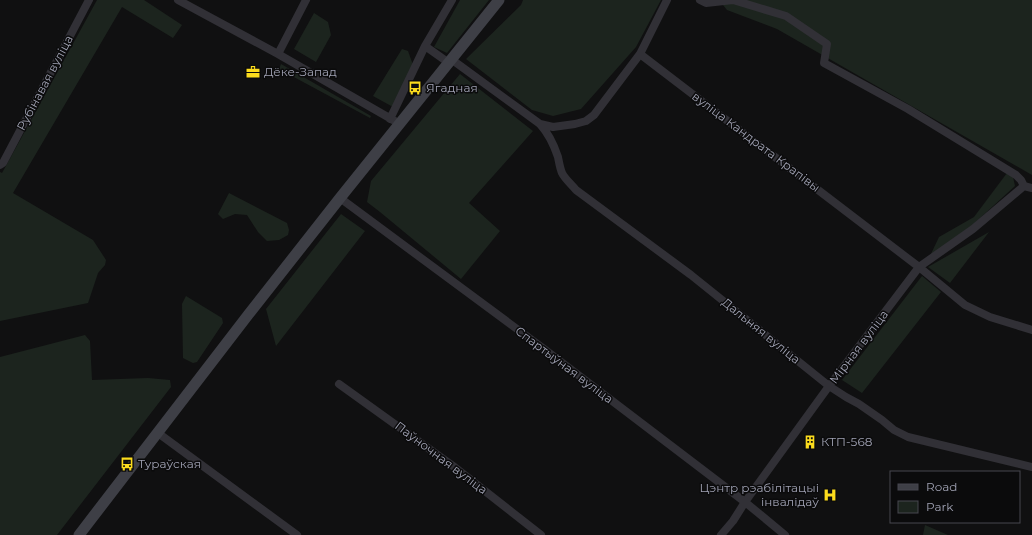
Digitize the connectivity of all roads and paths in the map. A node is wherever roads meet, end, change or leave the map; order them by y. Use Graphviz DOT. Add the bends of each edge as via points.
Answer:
graph roads {
  1 [pos="89,0"];
  2 [pos="178,0"];
  3 [pos="306,0"];
  4 [pos="452,0"];
  5 [pos="499,0"];
  6 [pos="667,0"];
  7 [pos="700,0"];
  8 [pos="425,46"];
  9 [pos="278,54"];
  10 [pos="640,54"];
  11 [pos="450,61"];
  12 [pos="390,119"];
  13 [pos="400,124"];
  14 [pos="540,124"];
  15 [pos="0,165"];
  16 [pos="1028,187"];
  17 [pos="340,198"];
  18 [pos="919,267"];
  19 [pos="1032,330"];
  20 [pos="339,384"];
  21 [pos="829,386"];
  22 [pos="158,433"];
  23 [pos="1032,466"];
  24 [pos="745,502"];
  25 [pos="79,535"];
  26 [pos="297,535"];
  27 [pos="541,535"];
  28 [pos="721,535"];
  29 [pos="785,535"];
  1 -- 15 [label="street, Рубінавая вуліца"];
  2 -- 9 [label="street"];
  3 -- 9 [label="street"];
  4 -- 8 [label="street"];
  5 -- 11 [label="main road"];
  6 -- 10 [label="street"];
  7 -- 16 [label="street" via="706,3 733,0 786,16 827,44 824,63 908,109 1016,175"];
  8 -- 11 [label="street"];
  8 -- 12 [label="street"];
  9 -- 12 [label="street"];
  10 -- 14 [label="street" via="594,115 586,121 553,127"];
  10 -- 18 [label="street, вуліца Кандрата Крапівы"];
  11 -- 13 [label="main road"];
  11 -- 14 [label="street"];
  12 -- 13 [label="street"];
  13 -- 17 [label="main road"];
  14 -- 21 [label="street, Дальняя вуліца" via="551,138 562,173 576,190 691,275"];
  16 -- 18 [label="street, Мірная вуліца" via="974,230"];
  17 -- 22 [label="main road"];
  17 -- 24 [label="street, Спартыўная вуліца"];
  18 -- 19 [label="street, вуліца Кандрата Крапівы" via="965,305 990,317"];
  18 -- 21 [label="street, Мірная вуліца"];
  20 -- 27 [label="street, Паўночная вуліца" via="453,466"];
  21 -- 23 [label="street, Дальняя вуліца" via="908,437"];
  21 -- 24 [label="street, Мірная вуліца"];
  22 -- 25 [label="main road"];
  22 -- 26 [label="street"];
  24 -- 28 [label="street, Мірная вуліца"];
  24 -- 29 [label="street, Спартыўная вуліца"];
}
